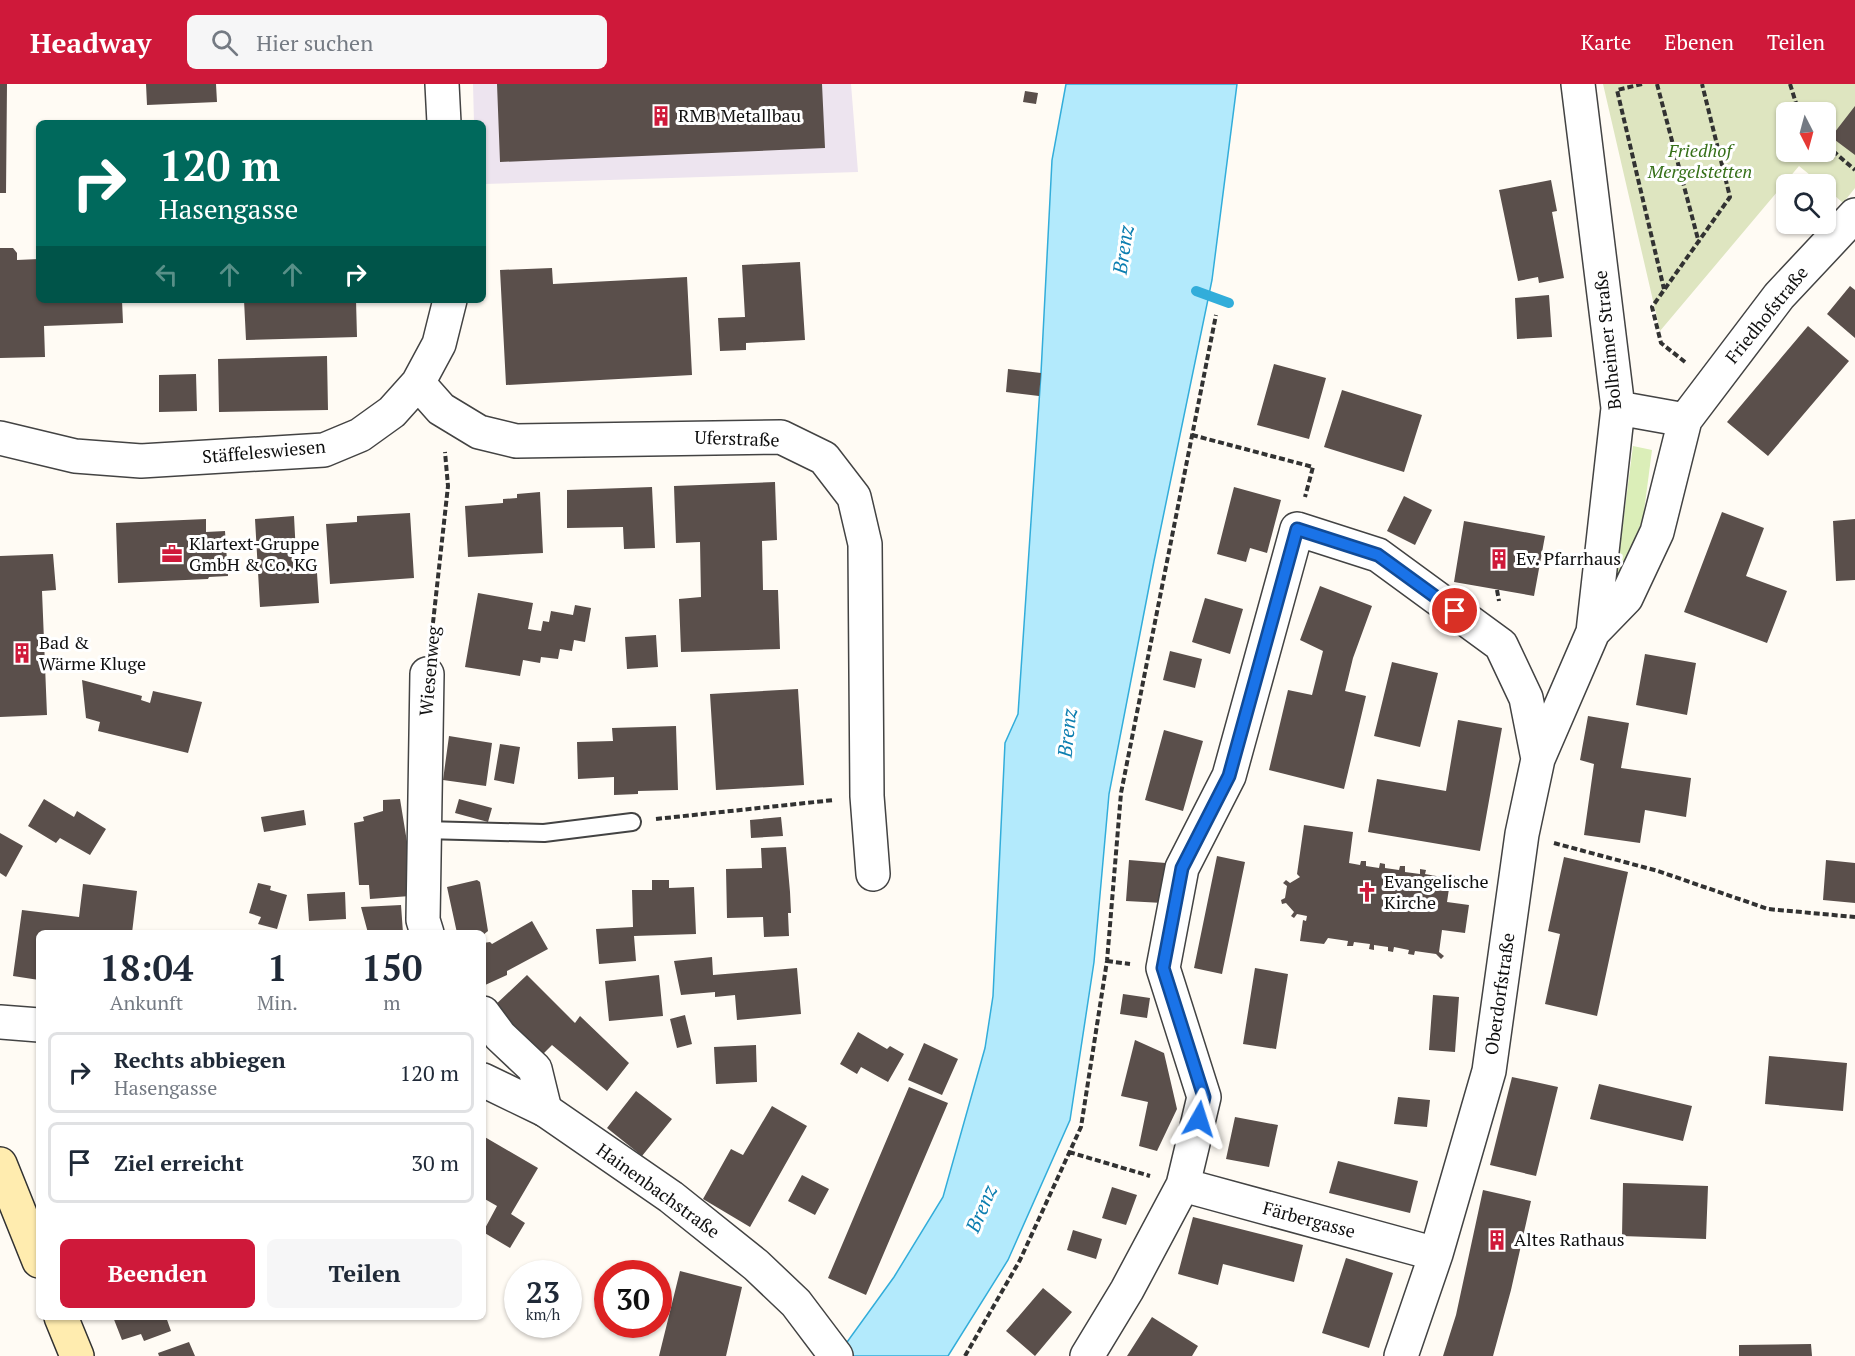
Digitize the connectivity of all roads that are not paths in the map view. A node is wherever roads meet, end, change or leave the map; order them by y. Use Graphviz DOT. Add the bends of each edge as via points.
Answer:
graph roads {
  1 [pos="442,84"];
  2 [pos="1578,84"];
  3 [pos="444,120"];
  4 [pos="1855,215"];
  5 [pos="449,303"];
  6 [pos="418,382"];
  7 [pos="1618,408"];
  8 [pos="1685,420"];
  9 [pos="0,438"];
  10 [pos="1593,632"];
  11 [pos="427,674"];
  12 [pos="1538,759"];
  13 [pos="632,822"];
  14 [pos="424,830"];
  15 [pos="873,874"];
  16 [pos="426,930"];
  17 [pos="486,1017"];
  18 [pos="0,1022"];
  19 [pos="36,1025"];
  20 [pos="486,1081"];
  21 [pos="545,1110"];
  22 [pos="0,1164"];
  23 [pos="1183,1185"];
  24 [pos="36,1254"];
  25 [pos="1436,1254"];
  26 [pos="62,1320"];
  27 [pos="77,1356"];
  28 [pos="836,1356"];
  29 [pos="1087,1356"];
  30 [pos="1401,1356"];
  1 -- 3 [label="street"];
  2 -- 7 [label="street, Bolheimer Straße"];
  4 -- 8 [label="street, Friedhofstraße" via="1779,296"];
  5 -- 6 [label="street, Stäffeleswiesen" via="439,344"];
  6 -- 9 [label="street, Stäffeleswiesen" via="392,412 368,429 324,450 141,461 75,456"];
  6 -- 15 [label="street, Uferstraße" via="441,409 479,432 516,441 781,437 824,458 854,497 864,543 867,796"];
  7 -- 8 [label="street"];
  7 -- 10 [label="street, Bolheimer Straße"];
  8 -- 10 [label="street, Friedhofstraße" via="1657,532 1626,598"];
  10 -- 12 [label="street, Oberdorfstraße"];
  11 -- 14 [label="street, Wiesenweg"];
  12 -- 23 [label="street" via="1526,698 1501,645 1378,555 1297,529 1229,776 1182,868 1163,968 1204,1097"];
  12 -- 25 [label="street, Oberdorfstraße" via="1522,834 1489,1071"];
  13 -- 14 [label="lane" via="544,833"];
  14 -- 16 [label="street, Wiesenweg"];
  17 -- 21 [label="street" via="535,1069"];
  18 -- 19 [label="street"];
  20 -- 21 [label="street, Hainenbachstraße"];
  21 -- 28 [label="street, Hainenbachstraße" via="671,1197 756,1265 796,1303"];
  22 -- 24 [label="main road"];
  23 -- 25 [label="street, Färbergasse"];
  23 -- 29 [label="street"];
  25 -- 30 [label="street, Oberdorfstraße"];
  26 -- 27 [label="main road"];
}
